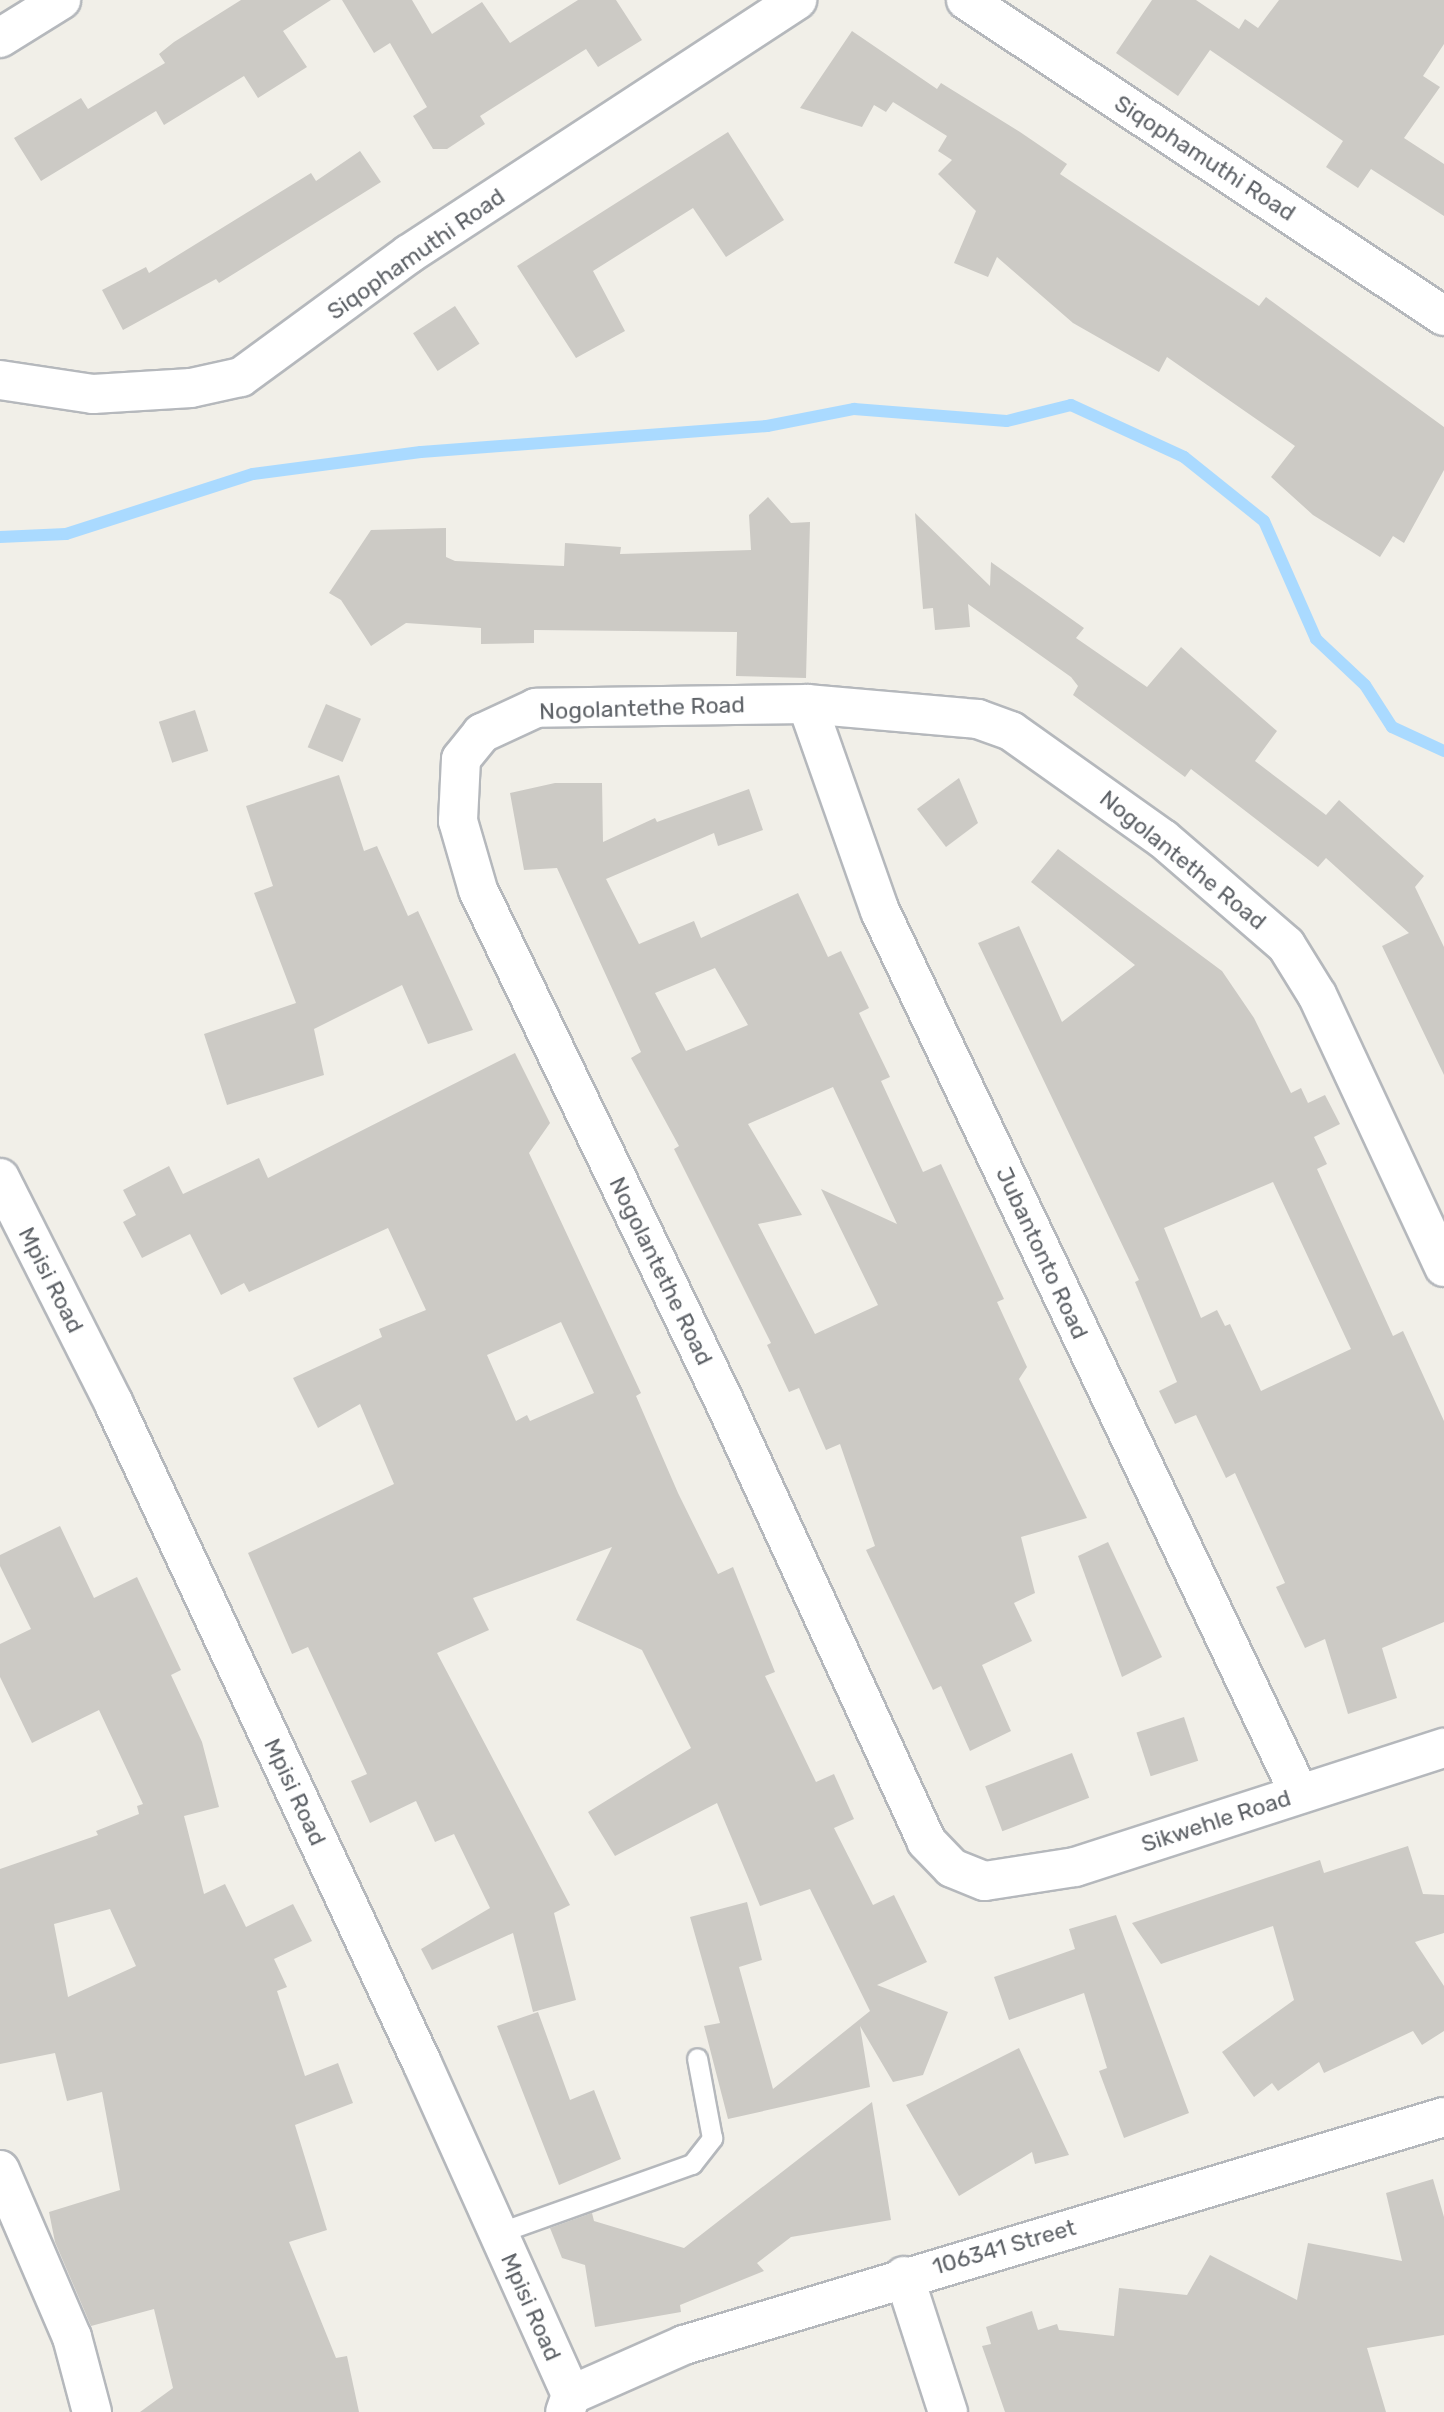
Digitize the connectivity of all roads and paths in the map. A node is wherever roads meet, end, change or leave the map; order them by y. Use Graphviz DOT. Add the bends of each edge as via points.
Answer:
graph roads {
  1 [pos="61,0"];
  2 [pos="797,0"];
  3 [pos="966,0"];
  4 [pos="0,38"];
  5 [pos="1444,316"];
  6 [pos="0,380"];
  7 [pos="807,704"];
  8 [pos="0,1178"];
  9 [pos="1444,1267"];
  10 [pos="1444,1748"];
  11 [pos="1299,1793"];
  12 [pos="985,1881"];
  13 [pos="697,2058"];
  14 [pos="1444,2117"];
  15 [pos="0,2171"];
  16 [pos="498,2233"];
  17 [pos="904,2276"];
  18 [pos="568,2404"];
  19 [pos="92,2412"];
  20 [pos="948,2412"];
  1 -- 4 [label="street"];
  2 -- 6 [label="street, Siqophamuthi Road" via="409,254 241,377 191,388 93,394"];
  3 -- 5 [label="street, Siqophamuthi Road"];
  7 -- 9 [label="street, Nogolantethe Road" via="978,719 1011,731 1163,839 1286,945 1317,995"];
  7 -- 11 [label="street, Jubantonto Road" via="880,911"];
  7 -- 12 [label="street, Nogolantethe Road" via="536,708 482,733 461,759 458,821 478,890 725,1403 926,1841 952,1868"];
  8 -- 16 [label="street, Mpisi Road" via="120,1417"];
  10 -- 11 [label="street, Sikwehle Road"];
  11 -- 12 [label="street, Sikwehle Road" via="1075,1867"];
  13 -- 16 [label="lane" via="712,2138 692,2164"];
  14 -- 17 [label="street, 106341 Street"];
  15 -- 19 [label="street" via="72,2337"];
  16 -- 18 [label="street, Mpisi Road"];
  17 -- 18 [label="street, 106341 Street" via="684,2345"];
  17 -- 20 [label="street"];
}
